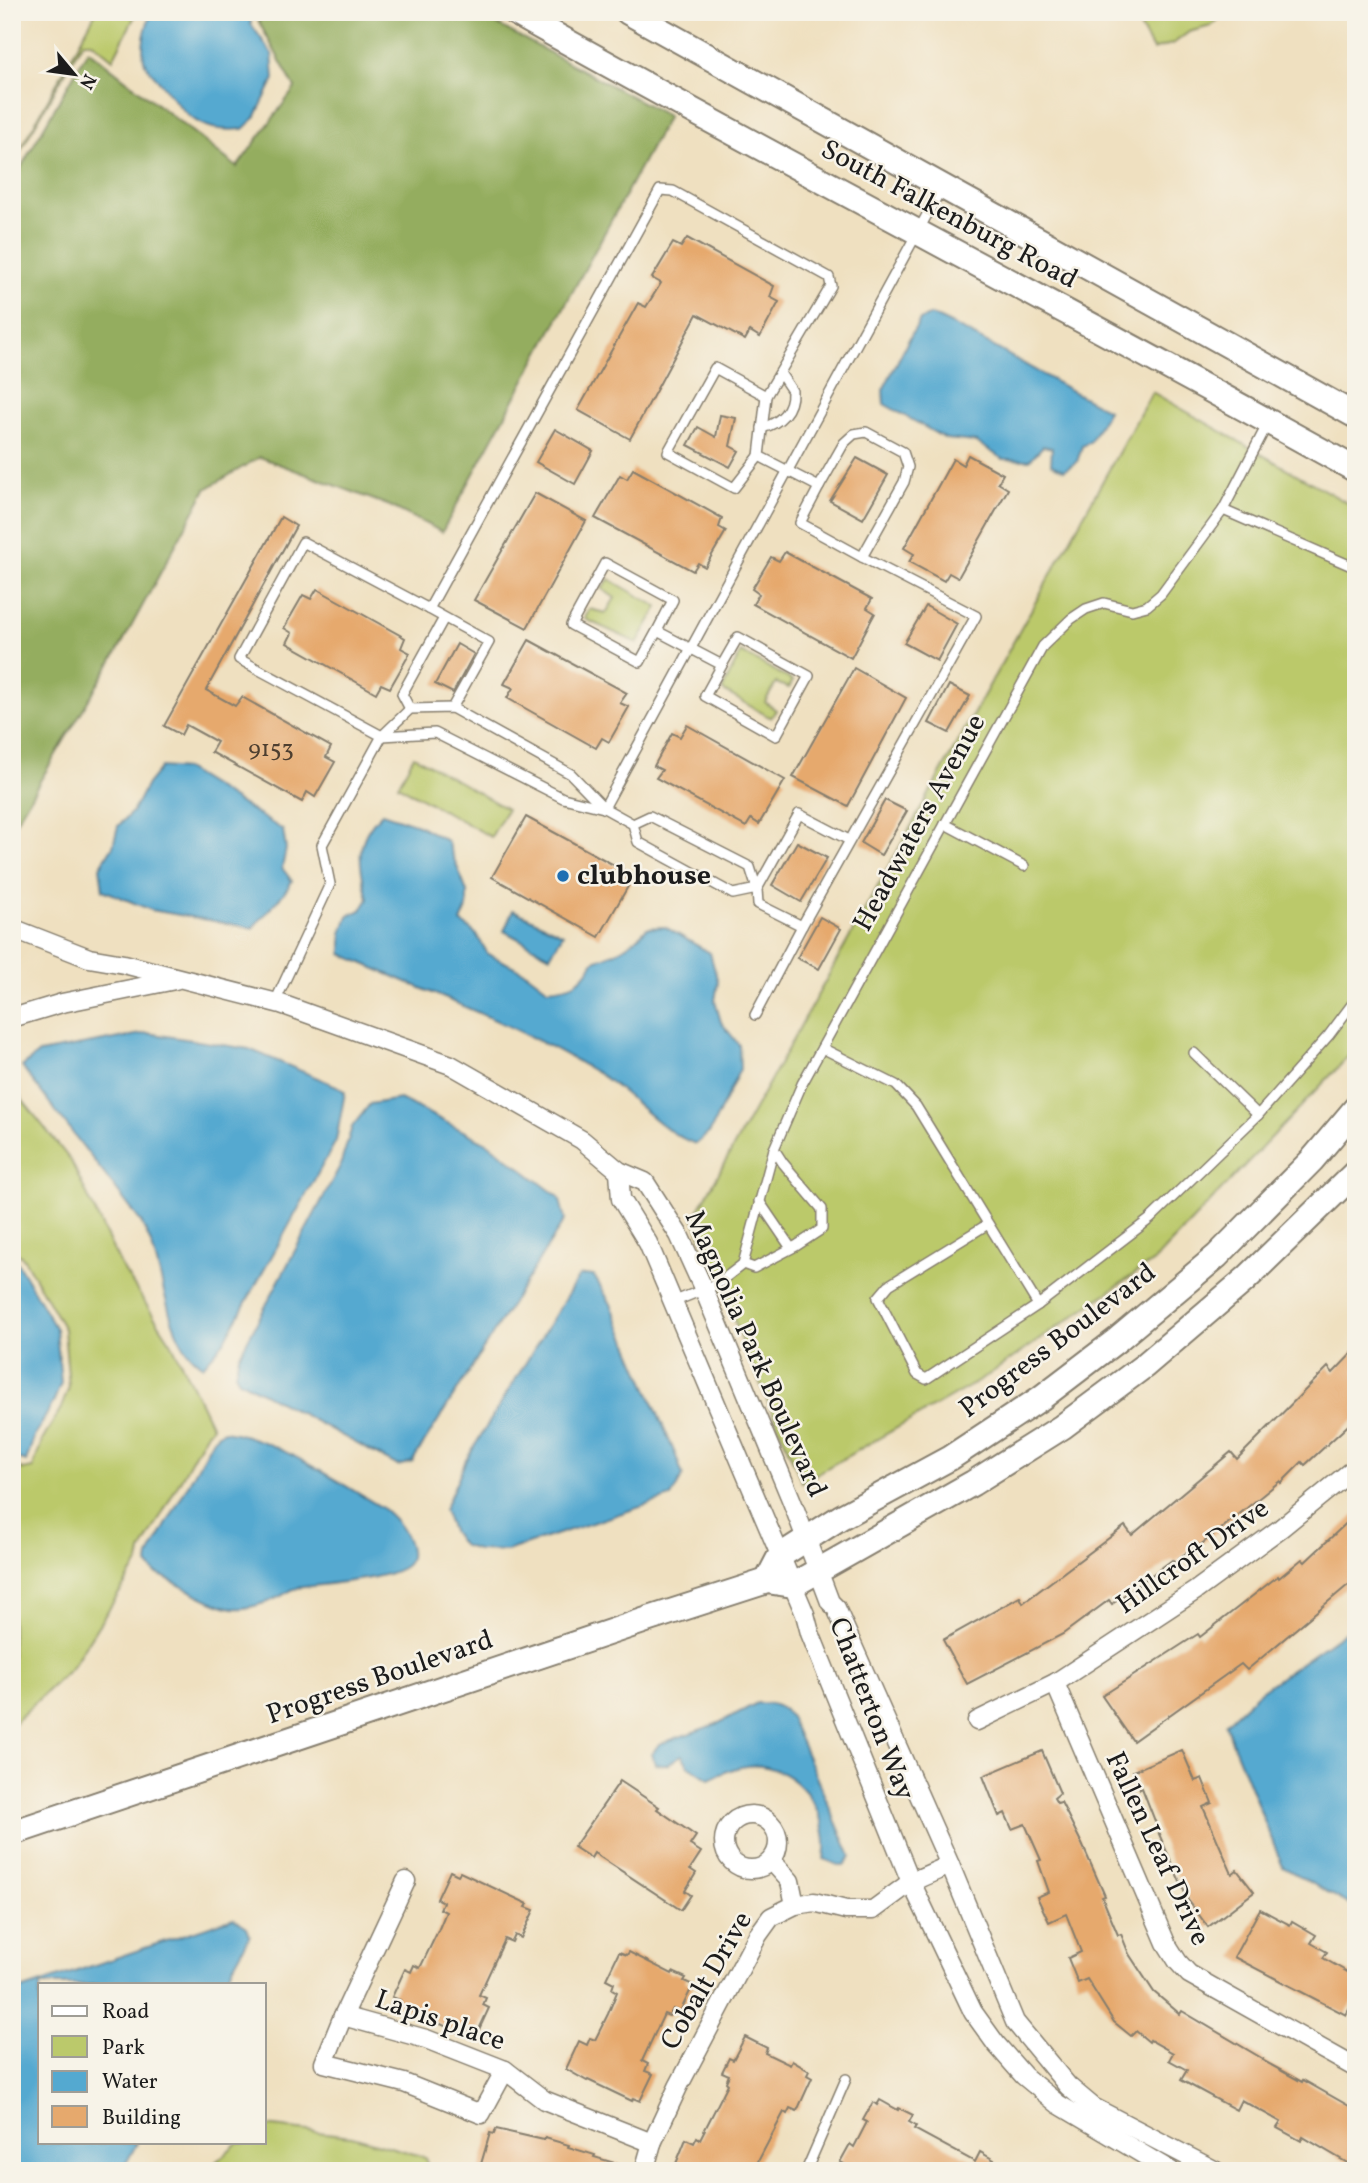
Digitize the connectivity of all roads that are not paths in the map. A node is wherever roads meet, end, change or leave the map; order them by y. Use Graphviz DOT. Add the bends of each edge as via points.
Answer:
graph roads {
  1 [pos="514,12"];
  2 [pos="628,12"];
  3 [pos="941,187"];
  4 [pos="918,233"];
  5 [pos="780,373"];
  6 [pos="766,396"];
  7 [pos="1356,416"];
  8 [pos="1269,422"];
  9 [pos="762,428"];
  10 [pos="759,456"];
  11 [pos="1356,470"];
  12 [pos="786,471"];
  13 [pos="819,487"];
  14 [pos="1223,510"];
  15 [pos="862,556"];
  16 [pos="1356,568"];
  17 [pos="429,609"];
  18 [pos="444,618"];
  19 [pos="657,631"];
  20 [pos="690,648"];
  21 [pos="722,665"];
  22 [pos="452,708"];
  23 [pos="410,709"];
  24 [pos="382,736"];
  25 [pos="604,808"];
  26 [pos="633,824"];
  27 [pos="946,824"];
  28 [pos="849,840"];
  29 [pos="1024,866"];
  30 [pos="757,889"];
  31 [pos="802,926"];
  32 [pos="12,928"];
  33 [pos="178,979"];
  34 [pos="1356,999"];
  35 [pos="275,1002"];
  36 [pos="755,1015"];
  37 [pos="12,1018"];
  38 [pos="822,1048"];
  39 [pos="1194,1053"];
  40 [pos="1356,1108"];
  41 [pos="1258,1115"];
  42 [pos="774,1149"];
  43 [pos="619,1171"];
  44 [pos="1356,1172"];
  45 [pos="759,1200"];
  46 [pos="988,1224"];
  47 [pos="791,1248"];
  48 [pos="743,1264"];
  49 [pos="704,1290"];
  50 [pos="673,1302"];
  51 [pos="1038,1306"];
  52 [pos="1356,1467"];
  53 [pos="807,1539"];
  54 [pos="779,1556"];
  55 [pos="817,1570"];
  56 [pos="767,1581"];
  57 [pos="793,1586"];
  58 [pos="1055,1683"];
  59 [pos="977,1721"];
  60 [pos="12,1833"];
  61 [pos="771,1860"];
  62 [pos="950,1865"];
  63 [pos="407,1881"];
  64 [pos="911,1882"];
  65 [pos="795,1905"];
  66 [pos="343,2016"];
  67 [pos="1356,2068"];
  68 [pos="505,2070"];
  69 [pos="846,2080"];
  70 [pos="652,2143"];
  71 [pos="644,2171"];
  72 [pos="806,2171"];
  73 [pos="1171,2171"];
  74 [pos="1216,2171"];
  1 -- 4 [label="main road, South Falkenburg Road"];
  2 -- 3 [label="main road, South Falkenburg Road"];
  3 -- 4 [label="lane"];
  3 -- 7 [label="main road, South Falkenburg Road"];
  4 -- 8 [label="main road, South Falkenburg Road"];
  4 -- 12 [label="lane"];
  5 -- 6 [label="lane"];
  5 -- 9 [label="lane" via="792,391 791,404 783,417"];
  5 -- 17 [label="lane" via="831,286 829,276 673,191 660,190"];
  6 -- 9 [label="lane"];
  6 -- 10 [label="lane" via="715,368 668,452 734,488"];
  8 -- 11 [label="main road, South Falkenburg Road"];
  8 -- 14 [label="lane, Headwaters Avenue"];
  9 -- 10 [label="lane"];
  10 -- 12 [label="lane"];
  12 -- 13 [label="lane"];
  12 -- 20 [label="lane"];
  13 -- 15 [label="lane" via="800,523"];
  13 -- 15 [label="lane" via="854,434 866,432 903,452 908,467 904,482"];
  14 -- 16 [label="lane"];
  14 -- 27 [label="lane, Headwaters Avenue" via="1161,594 1147,606 1132,610 1104,603 1086,608 1043,646"];
  15 -- 28 [label="lane" via="976,616"];
  17 -- 18 [label="lane"];
  17 -- 24 [label="lane" via="303,542 239,659"];
  18 -- 22 [label="lane" via="489,642"];
  18 -- 23 [label="lane" via="402,694"];
  19 -- 19 [label="lane" via="673,600 605,563 571,625 640,662"];
  19 -- 20 [label="lane"];
  20 -- 21 [label="lane"];
  20 -- 25 [label="lane"];
  21 -- 21 [label="lane" via="738,637 809,676 776,736 705,696"];
  22 -- 23 [label="lane"];
  22 -- 25 [label="lane" via="570,774"];
  23 -- 24 [label="lane"];
  24 -- 25 [label="lane" via="435,733 563,798"];
  24 -- 35 [label="lane" via="322,845 330,884"];
  25 -- 26 [label="lane"];
  26 -- 30 [label="lane" via="638,842 733,894"];
  26 -- 30 [label="lane" via="650,816 750,867"];
  27 -- 29 [label="lane"];
  27 -- 38 [label="lane, Headwaters Avenue"];
  28 -- 30 [label="lane" via="799,814"];
  28 -- 31 [label="lane"];
  30 -- 31 [label="lane" via="758,904"];
  31 -- 36 [label="lane"];
  32 -- 33 [label="street, Magnolia Park Boulevard" via="89,958"];
  33 -- 35 [label="street, Magnolia Park Boulevard"];
  33 -- 37 [label="street, Magnolia Park Boulevard"];
  34 -- 41 [label="lane"];
  35 -- 43 [label="street, Magnolia Park Boulevard" via="451,1065 582,1140"];
  38 -- 42 [label="lane, Headwaters Avenue"];
  38 -- 46 [label="lane" via="896,1085 916,1106"];
  39 -- 41 [label="lane"];
  40 -- 53 [label="main road, Progress Boulevard" via="1312,1160 1217,1256 1117,1339 1041,1398 950,1458"];
  41 -- 51 [label="lane" via="1150,1219"];
  42 -- 45 [label="lane, Headwaters Avenue"];
  42 -- 47 [label="lane" via="822,1209 822,1228"];
  43 -- 49 [label="street, Magnolia Park Boulevard" via="645,1182 679,1235"];
  43 -- 50 [label="street, Magnolia Park Boulevard" via="621,1199 648,1243"];
  44 -- 55 [label="main road" via="1246,1279 1144,1366 1062,1427 973,1483"];
  45 -- 47 [label="lane"];
  45 -- 48 [label="lane, Headwaters Avenue"];
  46 -- 51 [label="lane"];
  46 -- 51 [label="lane" via="889,1285 878,1298 917,1374 926,1378"];
  47 -- 48 [label="lane" via="754,1268"];
  48 -- 49 [label="lane"];
  49 -- 50 [label="lane"];
  49 -- 53 [label="street, Magnolia Park Boulevard"];
  50 -- 54 [label="street, Magnolia Park Boulevard"];
  52 -- 58 [label="street, Hillcroft Drive" via="1195,1591"];
  53 -- 54 [label="main road, Progress Boulevard"];
  53 -- 55 [label="street, Magnolia Park Boulevard"];
  54 -- 56 [label="main road"];
  54 -- 57 [label="street, Chatterton Way"];
  55 -- 57 [label="main road"];
  55 -- 62 [label="street, Chatterton Way"];
  56 -- 57 [label="main road, Progress Boulevard"];
  56 -- 60 [label="main road, Progress Boulevard"];
  57 -- 64 [label="street, Chatterton Way"];
  58 -- 59 [label="street, Hillcroft Drive"];
  58 -- 67 [label="street, Fallen Leaf Drive" via="1178,1962 1189,1974"];
  61 -- 65 [label="street" via="790,1881"];
  62 -- 64 [label="street"];
  62 -- 74 [label="street, Chatterton Way" via="1016,2022 1068,2086 1093,2106"];
  63 -- 66 [label="street, Lapis place"];
  64 -- 65 [label="street, Cobalt Drive" via="873,1910 846,1910 814,1902"];
  64 -- 73 [label="street, Chatterton Way" via="973,2012 1024,2076 1058,2104"];
  65 -- 70 [label="street, Cobalt Drive" via="771,1917 758,1935"];
  66 -- 68 [label="street, Lapis place" via="426,2039"];
  66 -- 68 [label="street" via="324,2063 404,2083 481,2114"];
  68 -- 70 [label="street, Lapis place" via="544,2100"];
  69 -- 72 [label="lane"];
  70 -- 71 [label="street, Cobalt Drive"];
}
